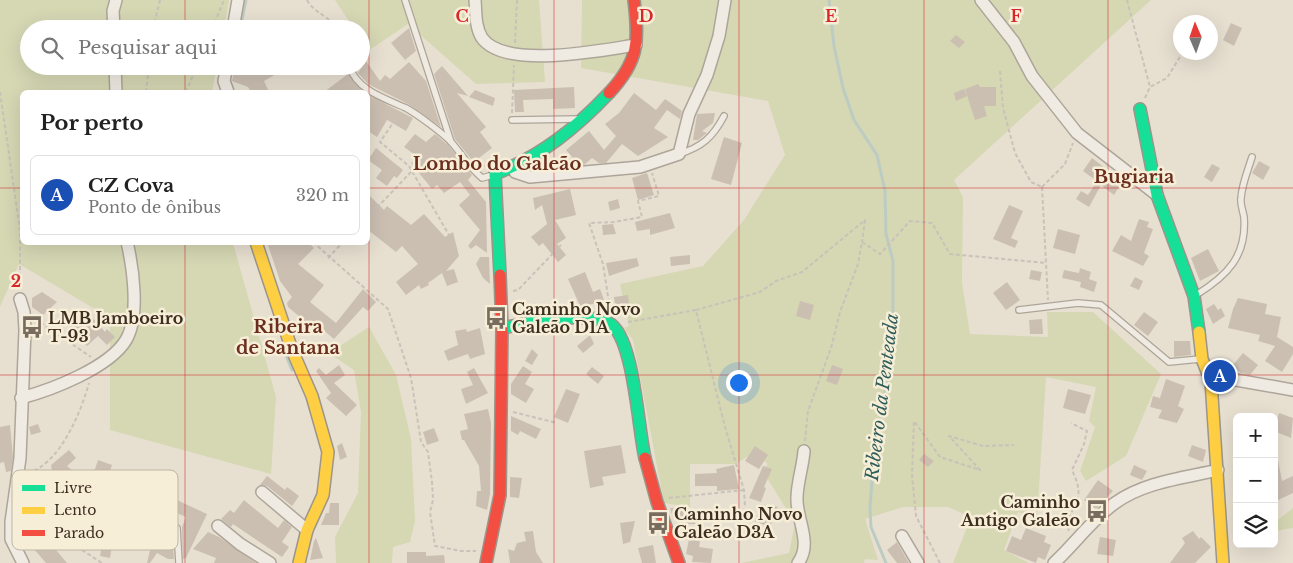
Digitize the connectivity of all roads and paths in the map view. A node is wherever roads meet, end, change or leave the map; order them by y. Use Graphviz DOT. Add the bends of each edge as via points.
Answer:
graph roads {
  1 [pos="116,0"];
  2 [pos="160,0"];
  3 [pos="224,0"];
  4 [pos="238,0"];
  5 [pos="308,0"];
  6 [pos="405,0"];
  7 [pos="475,0"];
  8 [pos="634,0"];
  9 [pos="725,0"];
  10 [pos="981,0"];
  11 [pos="1127,0"];
  12 [pos="114,20"];
  13 [pos="155,20"];
  14 [pos="216,20"];
  15 [pos="235,20"];
  16 [pos="329,20"];
  17 [pos="636,46"];
  18 [pos="1178,60"];
  19 [pos="1000,72"];
  20 [pos="115,75"];
  21 [pos="148,75"];
  22 [pos="193,75"];
  23 [pos="225,75"];
  24 [pos="353,75"];
  25 [pos="1150,87"];
  26 [pos="116,90"];
  27 [pos="146,90"];
  28 [pos="187,90"];
  29 [pos="227,90"];
  30 [pos="368,90"];
  31 [pos="370,91"];
  32 [pos="0,92"];
  33 [pos="403,108"];
  34 [pos="1140,109"];
  35 [pos="724,116"];
  36 [pos="585,119"];
  37 [pos="512,120"];
  38 [pos="1077,133"];
  39 [pos="451,142"];
  40 [pos="679,154"];
  41 [pos="1252,157"];
  42 [pos="649,164"];
  43 [pos="514,168"];
  44 [pos="412,171"];
  45 [pos="495,174"];
  46 [pos="1042,187"];
  47 [pos="1157,195"];
  48 [pos="370,215"];
  49 [pos="449,235"];
  50 [pos="862,242"];
  51 [pos="128,245"];
  52 [pos="257,245"];
  53 [pos="316,245"];
  54 [pos="340,245"];
  55 [pos="561,245"];
  56 [pos="328,258"];
  57 [pos="1046,264"];
  58 [pos="501,294"];
  59 [pos="1194,296"];
  60 [pos="20,299"];
  61 [pos="1048,306"];
  62 [pos="696,310"];
  63 [pos="1019,310"];
  64 [pos="24,312"];
  65 [pos="613,325"];
  66 [pos="502,328"];
  67 [pos="1202,359"];
  68 [pos="96,365"];
  69 [pos="1211,381"];
  70 [pos="1293,390"];
  71 [pos="21,398"];
  72 [pos="501,407"];
  73 [pos="557,423"];
  74 [pos="1071,423"];
  75 [pos="1014,445"];
  76 [pos="804,451"];
  77 [pos="19,470"];
  78 [pos="38,470"];
  79 [pos="1218,470"];
  80 [pos="744,490"];
  81 [pos="262,492"];
  82 [pos="658,500"];
  83 [pos="745,506"];
  84 [pos="12,522"];
  85 [pos="218,526"];
  86 [pos="307,530"];
  87 [pos="902,536"];
  88 [pos="12,541"];
  89 [pos="1074,541"];
  90 [pos="178,546"];
  91 [pos="16,550"];
  92 [pos="82,550"];
  93 [pos="488,550"];
  94 [pos="23,563"];
  95 [pos="102,563"];
  96 [pos="179,563"];
  97 [pos="270,563"];
  98 [pos="298,563"];
  99 [pos="486,563"];
  100 [pos="679,563"];
  101 [pos="798,563"];
  102 [pos="918,563"];
  103 [pos="940,563"];
  104 [pos="1054,563"];
  105 [pos="1223,563"];
  1 -- 12 [label="street"];
  2 -- 13 [label="path"];
  3 -- 14 [label="path"];
  4 -- 15 [label="street"];
  5 -- 16 [label="path"];
  6 -- 39 [label="lane"];
  7 -- 17 [label="street" via="476,21 483,38 496,49 514,54 567,54"];
  8 -- 17 [label="street"];
  9 -- 40 [label="street" via="719,36 689,114"];
  10 -- 38 [label="street" via="1014,42 1037,83"];
  11 -- 25 [label="path"];
  17 -- 36 [label="street" via="632,65 625,76"];
  18 -- 25 [label="path" via="1168,78"];
  19 -- 46 [label="path" via="1003,108 1015,153 1031,182"];
  20 -- 26 [label="street"];
  21 -- 27 [label="path"];
  22 -- 28 [label="path"];
  23 -- 29 [label="street"];
  24 -- 30 [label="lane"];
  25 -- 34 [label="path"];
  31 -- 33 [label="lane"];
  32 -- 60 [label="path" via="20,230"];
  33 -- 39 [label="lane"];
  33 -- 44 [label="path" via="380,142"];
  34 -- 47 [label="street"];
  35 -- 40 [label="lane" via="716,132 706,142"];
  36 -- 37 [label="lane"];
  36 -- 43 [label="street" via="562,141"];
  38 -- 46 [label="path" via="1065,164"];
  38 -- 47 [label="street"];
  39 -- 45 [label="lane" via="466,164 482,178"];
  40 -- 42 [label="street"];
  41 -- 59 [label="lane" via="1241,194 1244,218 1235,263 1219,281"];
  42 -- 43 [label="street" via="530,177 515,172"];
  42 -- 65 [label="path" via="659,196 638,201 642,217 589,222 603,264"];
  43 -- 45 [label="street"];
  44 -- 48 [label="path"];
  44 -- 49 [label="path"];
  45 -- 58 [label="street"];
  46 -- 57 [label="path"];
  47 -- 59 [label="street"];
  50 -- 57 [label="path" via="880,254 910,221 932,223 950,254"];
  50 -- 62 [label="path" via="865,220 802,272 776,281 760,292"];
  50 -- 76 [label="path" via="858,264 808,411"];
  51 -- 68 [label="street" via="133,268 132,321 126,340"];
  52 -- 86 [label="street" via="292,350 312,396 328,452 323,496"];
  53 -- 56 [label="path"];
  54 -- 56 [label="path"];
  55 -- 58 [label="path" via="518,290"];
  56 -- 93 [label="path" via="388,308 395,326 411,378 421,442 428,452 433,491 430,512 434,546 460,551"];
  57 -- 61 [label="path"];
  58 -- 66 [label="street"];
  59 -- 67 [label="street"];
  60 -- 64 [label="street"];
  61 -- 63 [label="lane"];
  61 -- 67 [label="lane" via="1101,305 1169,362"];
  62 -- 65 [label="path"];
  62 -- 80 [label="path"];
  64 -- 68 [label="path"];
  64 -- 71 [label="street"];
  65 -- 66 [label="street" via="596,319 579,319"];
  65 -- 82 [label="street" via="625,346 641,440"];
  66 -- 72 [label="street"];
  67 -- 69 [label="street"];
  68 -- 71 [label="street" via="62,386"];
  68 -- 78 [label="path" via="74,421 55,454"];
  69 -- 70 [label="street" via="1225,378"];
  69 -- 79 [label="street"];
  71 -- 77 [label="street"];
  72 -- 73 [label="path"];
  72 -- 93 [label="street" via="500,495"];
  74 -- 89 [label="path" via="1087,431 1072,470 1078,481 1078,497 1068,528"];
  75 -- 103 [label="path" via="983,446 949,436 980,470 940,457 914,421 912,475 916,516"];
  76 -- 101 [label="street" via="797,500 804,529 802,555"];
  79 -- 89 [label="street" via="1152,485 1132,493 1114,503"];
  79 -- 105 [label="street"];
  80 -- 82 [label="path"];
  80 -- 83 [label="path"];
  81 -- 86 [label="street"];
  82 -- 100 [label="street"];
  84 -- 88 [label="street"];
  85 -- 97 [label="street"];
  86 -- 98 [label="street"];
  87 -- 102 [label="street"];
  89 -- 104 [label="street"];
  90 -- 96 [label="lane"];
  91 -- 94 [label="street"];
  92 -- 95 [label="path"];
  93 -- 99 [label="street"];
}
